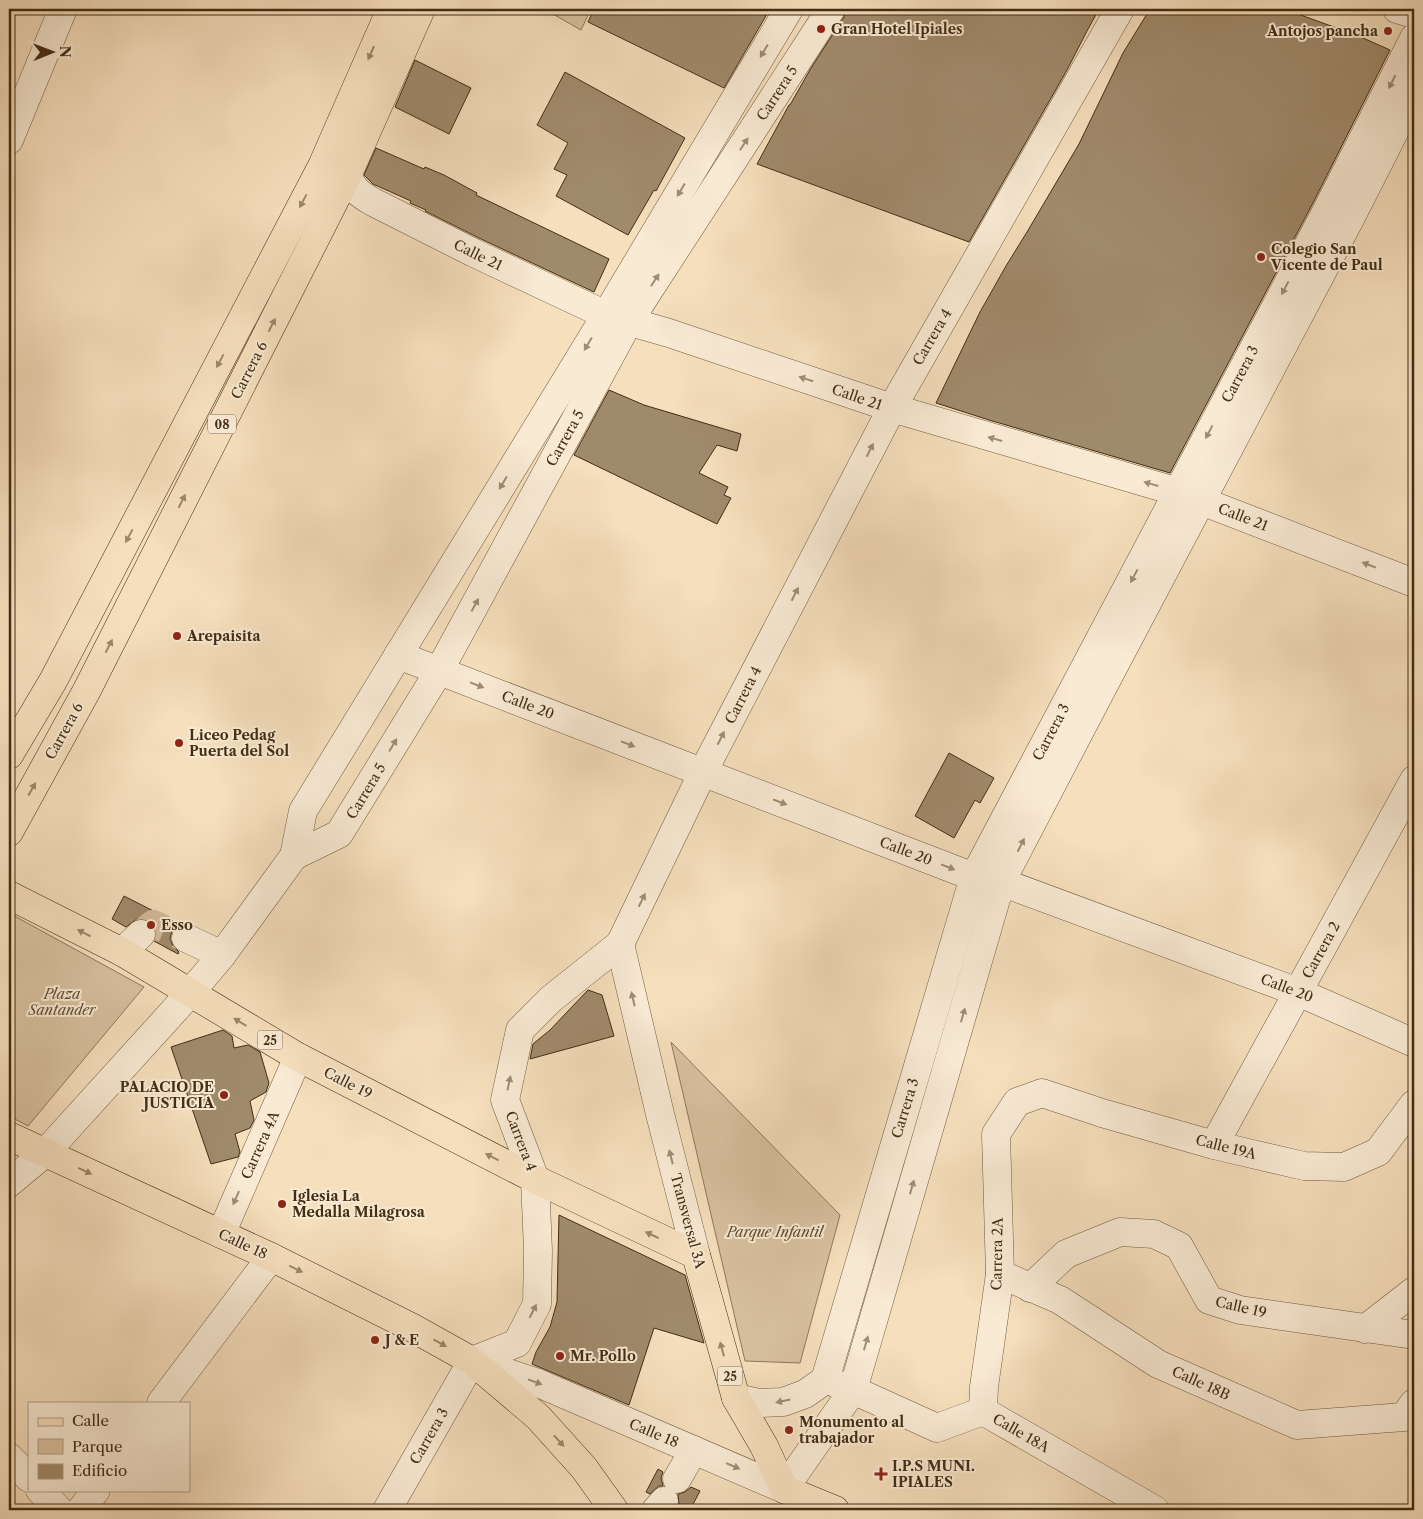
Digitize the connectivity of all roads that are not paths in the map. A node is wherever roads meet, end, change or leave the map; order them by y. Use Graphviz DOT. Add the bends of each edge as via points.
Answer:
graph roads {
  1 [pos="63,9"];
  2 [pos="391,9"];
  3 [pos="421,9"];
  4 [pos="789,9"];
  5 [pos="831,9"];
  6 [pos="1120,9"];
  7 [pos="1397,9"];
  8 [pos="1414,14"];
  9 [pos="1414,38"];
  10 [pos="1414,93"];
  11 [pos="9,140"];
  12 [pos="322,166"];
  13 [pos="347,176"];
  14 [pos="1339,215"];
  15 [pos="617,318"];
  16 [pos="892,408"];
  17 [pos="1189,497"];
  18 [pos="1414,583"];
  19 [pos="398,655"];
  20 [pos="439,670"];
  21 [pos="1084,695"];
  22 [pos="9,755"];
  23 [pos="703,772"];
  24 [pos="1414,780"];
  25 [pos="9,832"];
  26 [pos="294,856"];
  27 [pos="974,877"];
  28 [pos="1002,882"];
  29 [pos="9,895"];
  30 [pos="186,938"];
  31 [pos="620,944"];
  32 [pos="222,955"];
  33 [pos="191,992"];
  34 [pos="1298,992"];
  35 [pos="928,1033"];
  36 [pos="955,1040"];
  37 [pos="1414,1042"];
  38 [pos="298,1057"];
  39 [pos="1017,1102"];
  40 [pos="1414,1104"];
  41 [pos="9,1136"];
  42 [pos="1214,1145"];
  43 [pos="45,1152"];
  44 [pos="535,1179"];
  45 [pos="9,1183"];
  46 [pos="874,1215"];
  47 [pos="901,1225"];
  48 [pos="221,1234"];
  49 [pos="696,1256"];
  50 [pos="271,1257"];
  51 [pos="1000,1274"];
  52 [pos="1030,1288"];
  53 [pos="1414,1291"];
  54 [pos="1365,1329"];
  55 [pos="1414,1335"];
  56 [pos="472,1361"];
  57 [pos="824,1380"];
  58 [pos="853,1390"];
  59 [pos="736,1398"];
  60 [pos="162,1402"];
  61 [pos="1414,1403"];
  62 [pos="983,1411"];
  63 [pos="694,1450"];
  64 [pos="9,1457"];
  65 [pos="28,1477"];
  66 [pos="45,1492"];
  67 [pos="666,1497"];
  68 [pos="782,1499"];
  69 [pos="81,1506"];
  70 [pos="387,1510"];
  71 [pos="614,1510"];
  72 [pos="835,1510"];
  73 [pos="1155,1510"];
  1 -- 11 [label="street"];
  2 -- 12 [label="main road, 08, one-way"];
  3 -- 13 [label="main road, Carrera 6 / 08"];
  4 -- 15 [label="street, Carrera 5, one-way"];
  15 -- 5 [label="street, Carrera 5, one-way"];
  6 -- 16 [label="street, Carrera 4"];
  7 -- 8 [label="street"];
  9 -- 14 [label="street, Carrera 3, one-way"];
  10 -- 14 [label="street, Carrera 3"];
  12 -- 13 [label="street, Calle 21"];
  12 -- 22 [label="main road, 08, one-way" via="53,681"];
  13 -- 15 [label="street, Calle 21" via="359,193 373,202 474,253"];
  25 -- 13 [label="main road, Carrera 6 / 08, one-way" via="87,690"];
  14 -- 17 [label="street, Carrera 3"];
  16 -- 15 [label="street, Calle 21, one-way"];
  15 -- 19 [label="street, Carrera 5, one-way"];
  20 -- 15 [label="street, Carrera 5, one-way"];
  17 -- 16 [label="street, Calle 21, one-way"];
  23 -- 16 [label="street, Carrera 4, one-way"];
  18 -- 17 [label="street, Calle 21, one-way"];
  17 -- 21 [label="street, Carrera 3"];
  19 -- 20 [label="street, Calle 20"];
  19 -- 26 [label="street, Carrera 5" via="303,811"];
  20 -- 23 [label="street, Calle 20, one-way"];
  26 -- 20 [label="street, Carrera 5, one-way" via="339,834"];
  21 -- 27 [label="street, Carrera 3"];
  28 -- 21 [label="street, Carrera 3, one-way"];
  23 -- 27 [label="street, Calle 20, one-way"];
  31 -- 23 [label="street, Carrera 4, one-way"];
  24 -- 34 [label="street, Carrera 2"];
  26 -- 32 [label="street, Carrera 5"];
  27 -- 28 [label="street, Calle 20"];
  27 -- 35 [label="street, Carrera 3"];
  28 -- 34 [label="street, Calle 20"];
  36 -- 28 [label="street, Carrera 3, one-way"];
  33 -- 29 [label="main road, Calle 19 / 25, one-way" via="131,943"];
  30 -- 32 [label="street"];
  44 -- 31 [label="street, Carrera 4, one-way" via="505,1100 520,1030 551,999"];
  49 -- 31 [label="street, Transversal 3A, one-way"];
  32 -- 33 [label="street, Carrera 5"];
  38 -- 33 [label="main road, Calle 19 / 25, one-way"];
  33 -- 43 [label="street, Carrera 5"];
  34 -- 37 [label="street, Calle 20"];
  34 -- 42 [label="street, Carrera 2"];
  35 -- 36 [label="street"];
  35 -- 46 [label="street, Carrera 3"];
  47 -- 36 [label="street, Carrera 3, one-way"];
  44 -- 38 [label="main road, Calle 19 / 25, one-way"];
  38 -- 48 [label="street, Carrera 4A, one-way"];
  39 -- 42 [label="street, Calle 19A" via="1042,1093"];
  39 -- 51 [label="street, Carrera 2A" via="996,1134"];
  40 -- 42 [label="street, Calle 19A" via="1378,1152 1344,1168 1304,1166"];
  41 -- 43 [label="main road, Calle 18"];
  43 -- 45 [label="street"];
  43 -- 48 [label="main road, Calle 18, one-way"];
  49 -- 44 [label="main road, Calle 19 / 25, one-way"];
  56 -- 44 [label="street, Carrera 4, one-way" via="516,1343 537,1304"];
  46 -- 47 [label="street"];
  46 -- 57 [label="street, Carrera 3"];
  58 -- 47 [label="street, Carrera 3, one-way"];
  48 -- 50 [label="main road, Calle 18"];
  59 -- 49 [label="main road, Transversal 3A / 25, one-way"];
  50 -- 56 [label="main road, Calle 18, one-way"];
  50 -- 60 [label="street"];
  51 -- 52 [label="street, Calle 18B"];
  51 -- 62 [label="street, Carrera 2A"];
  52 -- 54 [label="street, Calle 19" via="1066,1254 1120,1232 1154,1234 1179,1246 1208,1300 1240,1310"];
  52 -- 61 [label="street, Calle 18B" via="1060,1300 1158,1364 1297,1425 1404,1417"];
  53 -- 54 [label="street"];
  54 -- 55 [label="street, Calle 19"];
  56 -- 63 [label="street, Calle 18, one-way" via="538,1383"];
  56 -- 70 [label="street, Carrera 3"];
  56 -- 71 [label="main road, Calle 18, one-way" via="538,1417 584,1468"];
  57 -- 58 [label="street, Calle 18A"];
  57 -- 59 [label="street, one-way" via="805,1394 783,1402 759,1403"];
  58 -- 62 [label="street, Calle 18A" via="937,1428"];
  58 -- 68 [label="street, Carrera 3"];
  59 -- 68 [label="main road, Transversal 3A / 25" via="764,1446"];
  62 -- 73 [label="street, Calle 18A"];
  63 -- 67 [label="street"];
  63 -- 68 [label="street, Calle 18, one-way"];
  64 -- 65 [label="street"];
  66 -- 69 [label="street"];
  68 -- 72 [label="main road, Calle 18"];
}
